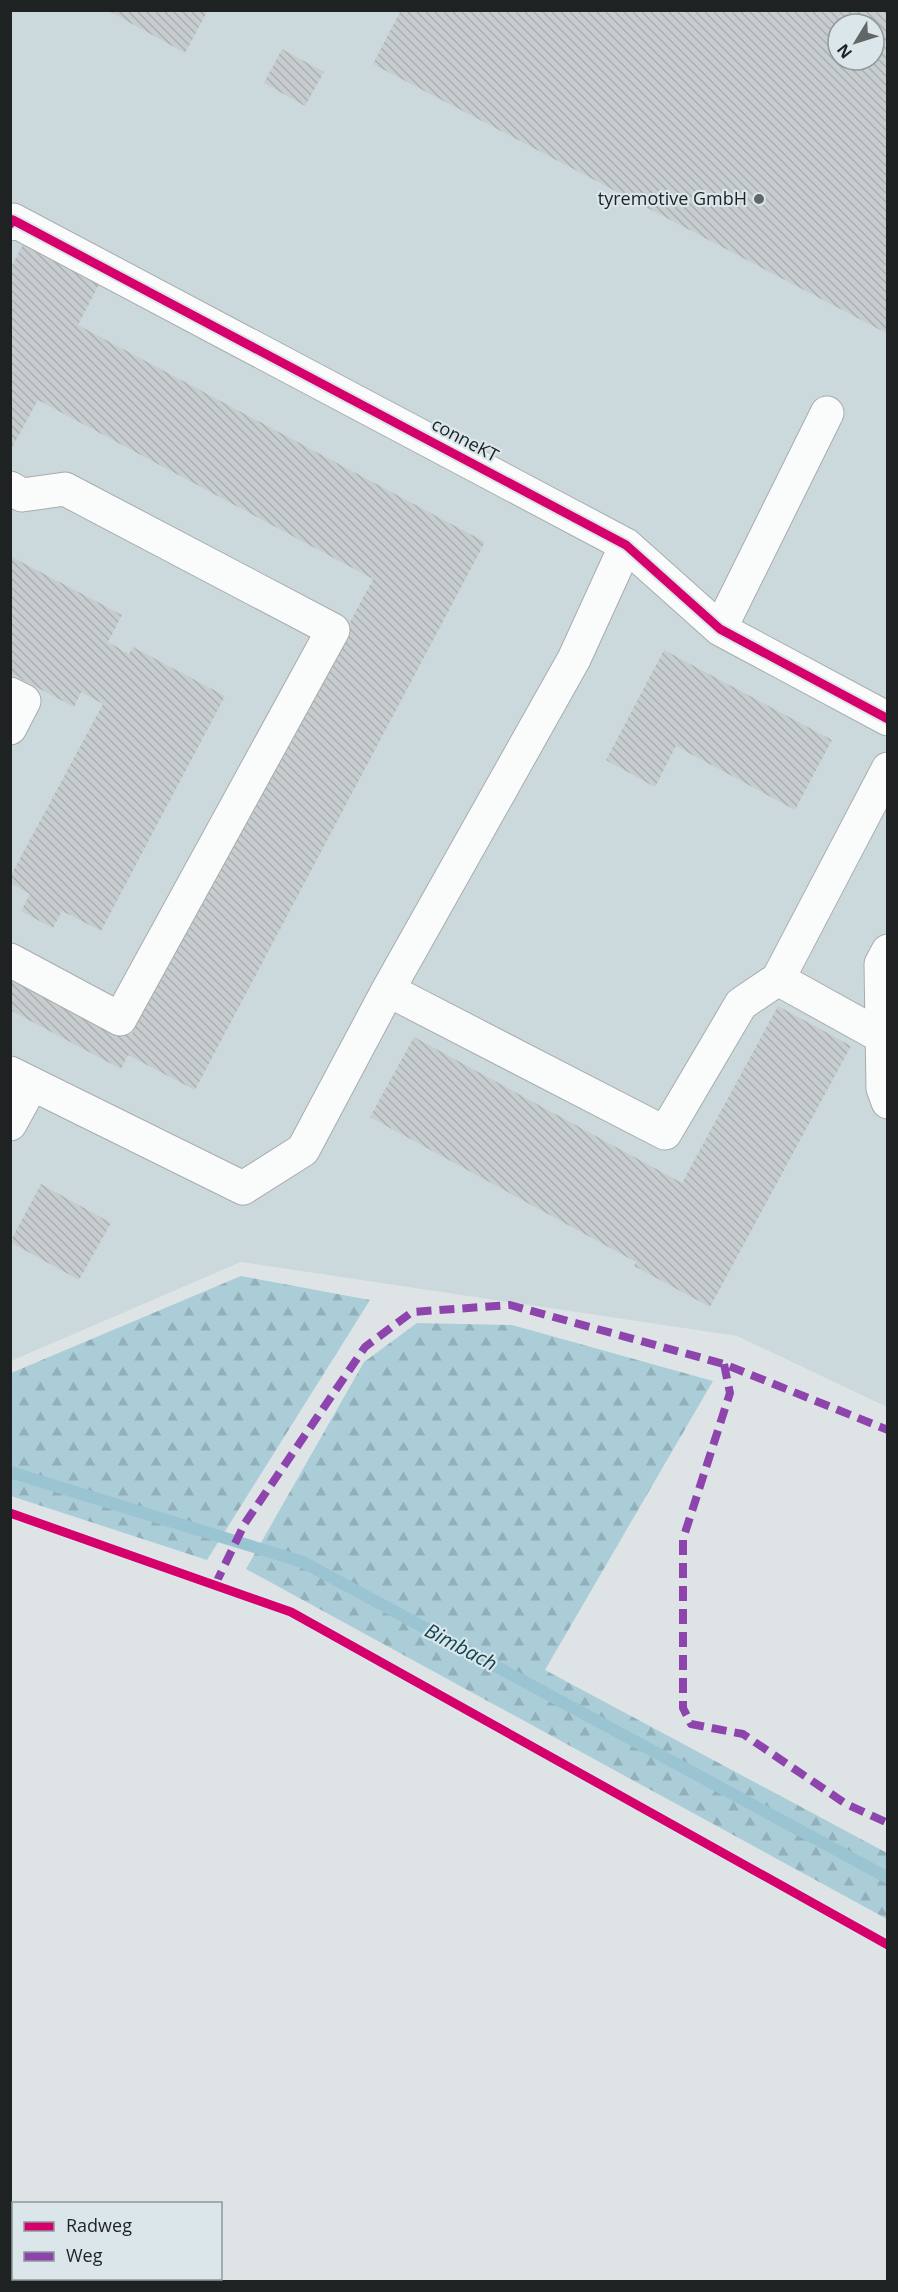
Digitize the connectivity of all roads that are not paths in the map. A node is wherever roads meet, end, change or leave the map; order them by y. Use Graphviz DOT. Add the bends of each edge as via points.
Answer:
graph roads {
  1 [pos="11,221"];
  2 [pos="827,413"];
  3 [pos="10,489"];
  4 [pos="626,545"];
  5 [pos="720,628"];
  6 [pos="10,694"];
  7 [pos="888,719"];
  8 [pos="10,728"];
  9 [pos="888,770"];
  10 [pos="888,951"];
  11 [pos="10,960"];
  12 [pos="778,979"];
  13 [pos="388,990"];
  14 [pos="885,1039"];
  15 [pos="21,1078"];
  16 [pos="888,1102"];
  17 [pos="10,1124"];
  1 -- 4 [label="street, conneKT"];
  2 -- 5 [label="street"];
  3 -- 11 [label="street" via="22,495 65,489 333,630 120,1019"];
  4 -- 5 [label="street, conneKT"];
  4 -- 13 [label="street" via="574,659"];
  5 -- 7 [label="street, conneKT"];
  6 -- 8 [label="street" via="24,701"];
  9 -- 12 [label="street"];
  10 -- 14 [label="street" via="880,964"];
  12 -- 13 [label="street" via="741,1004 665,1133"];
  12 -- 14 [label="street"];
  13 -- 15 [label="street" via="303,1150 243,1188"];
  14 -- 16 [label="street" via="883,1088"];
  15 -- 17 [label="street"];
}
